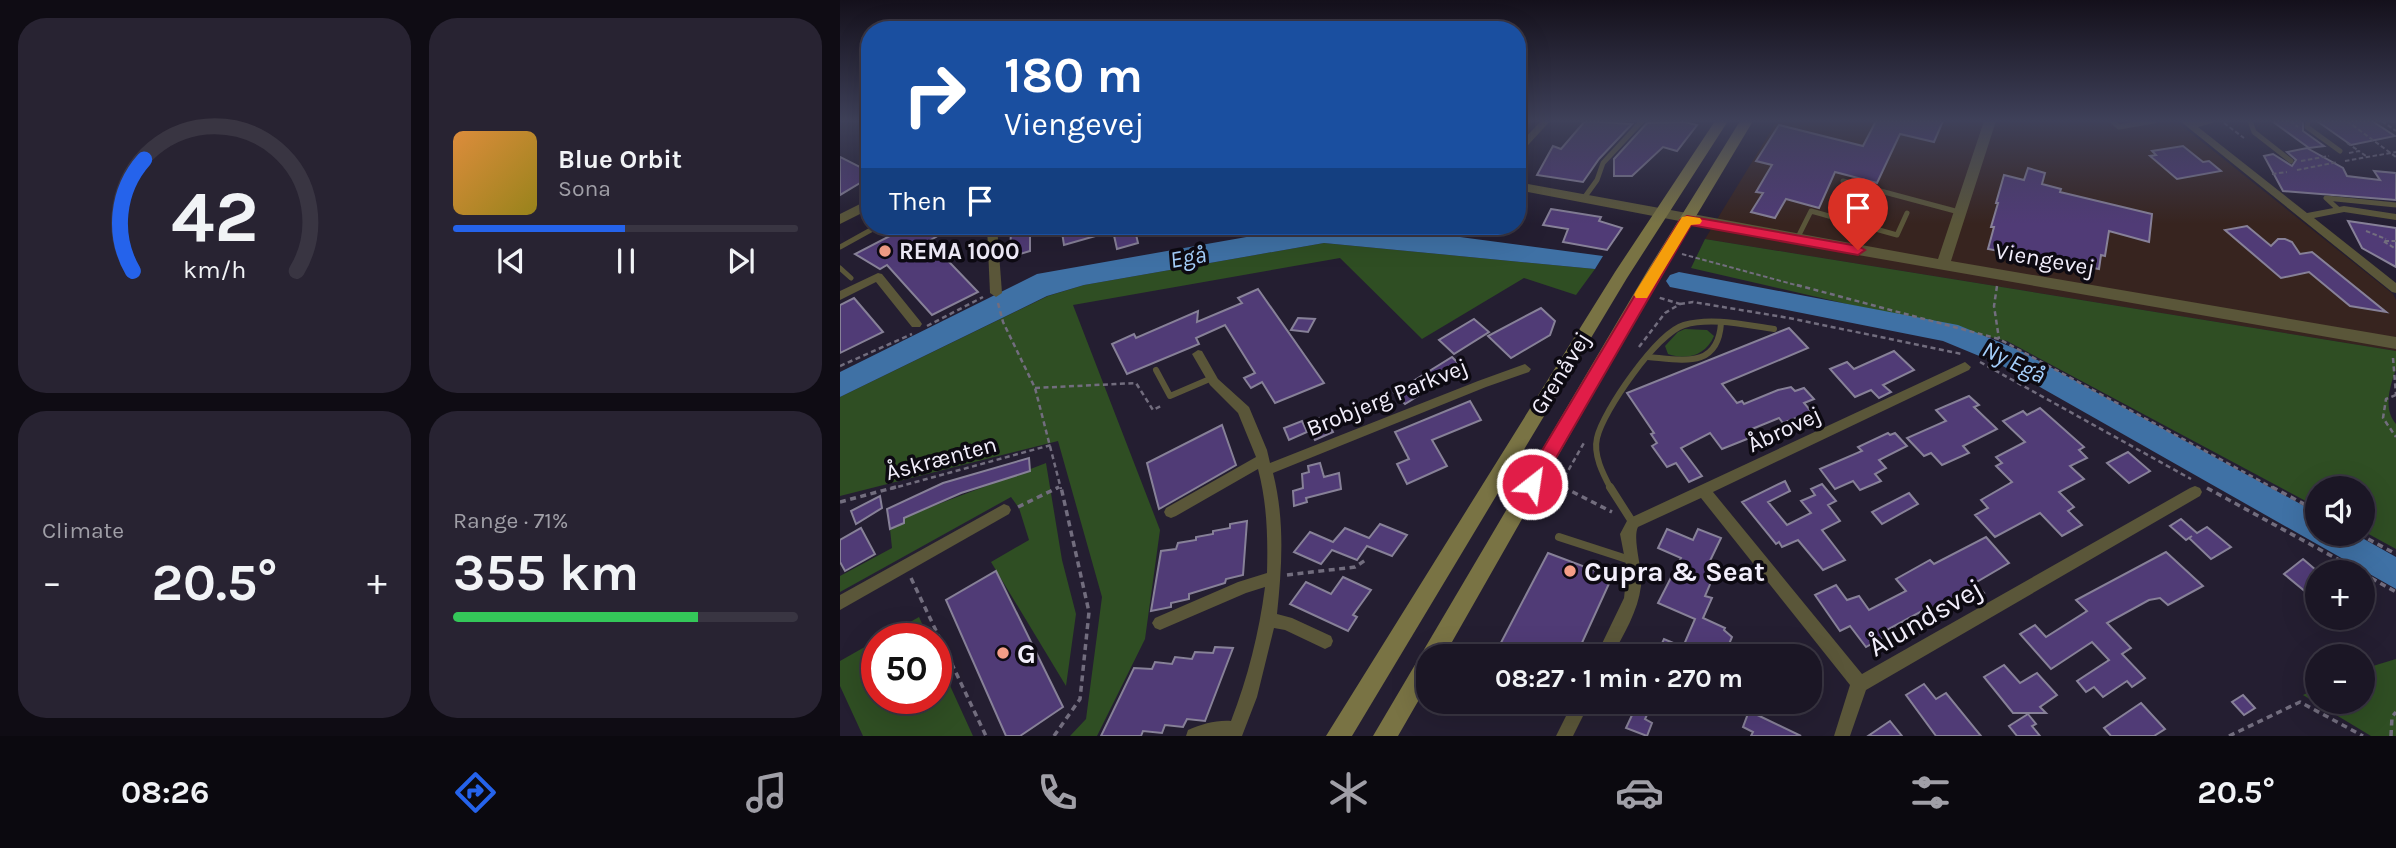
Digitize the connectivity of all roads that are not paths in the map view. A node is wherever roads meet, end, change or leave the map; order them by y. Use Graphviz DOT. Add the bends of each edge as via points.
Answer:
graph roads {
  1 [pos="1610,155"];
  2 [pos="1699,155"];
  3 [pos="1726,155"];
  4 [pos="1978,155"];
  5 [pos="2226,155"];
  6 [pos="2283,155"];
  7 [pos="2291,162"];
  8 [pos="1843,181"];
  9 [pos="1526,188"];
  10 [pos="1584,198"];
  11 [pos="2396,205"];
  12 [pos="861,208"];
  13 [pos="2339,210"];
  14 [pos="1959,212"];
  15 [pos="1907,213"];
  16 [pos="1661,214"];
  17 [pos="2305,217"];
  18 [pos="2396,217"];
  19 [pos="840,220"];
  20 [pos="1687,220"];
  21 [pos="862,235"];
  22 [pos="993,235"];
  23 [pos="1797,239"];
  24 [pos="840,247"];
  25 [pos="1943,264"];
  26 [pos="840,268"];
  27 [pos="851,278"];
  28 [pos="2396,289"];
  29 [pos="996,293"];
  30 [pos="840,296"];
  31 [pos="1721,323"];
  32 [pos="916,324"];
  33 [pos="1774,329"];
  34 [pos="2395,350"];
  35 [pos="1198,354"];
  36 [pos="1647,357"];
  37 [pos="1965,367"];
  38 [pos="1525,369"];
  39 [pos="1156,370"];
  40 [pos="1212,378"];
  41 [pos="1266,464"];
  42 [pos="2199,489"];
  43 [pos="1703,490"];
  44 [pos="1004,510"];
  45 [pos="1171,512"];
  46 [pos="1630,528"];
  47 [pos="1559,537"];
  48 [pos="1635,562"];
  49 [pos="1274,577"];
  50 [pos="840,603"];
  51 [pos="1269,620"];
  52 [pos="1160,622"];
  53 [pos="1325,641"];
  54 [pos="1439,644"];
  55 [pos="1610,644"];
  56 [pos="1416,683"];
  57 [pos="1860,684"];
  58 [pos="1575,714"];
  59 [pos="1235,733"];
  60 [pos="1194,736"];
  61 [pos="1338,736"];
  62 [pos="1385,736"];
  63 [pos="1564,736"];
  64 [pos="1842,736"];
  1 -- 10 [label="lane"];
  2 -- 16 [label="main road, Grenåvej"];
  3 -- 20 [label="main road, Grenåvej"];
  4 -- 14 [label="street"];
  5 -- 17 [label="street"];
  6 -- 7 [label="lane"];
  8 -- 14 [label="lane"];
  9 -- 10 [label="street, Viengevej"];
  10 -- 16 [label="street, Viengevej"];
  11 -- 13 [label="lane" via="2326,198"];
  12 -- 19 [label="street"];
  13 -- 17 [label="street"];
  13 -- 18 [label="street"];
  14 -- 25 [label="street"];
  15 -- 23 [label="lane" via="1897,235 1811,211"];
  16 -- 20 [label="street, Viengevej"];
  16 -- 61 [label="main road, Grenåvej"];
  17 -- 28 [label="street"];
  20 -- 23 [label="street, Viengevej"];
  20 -- 54 [label="main road, Grenåvej"];
  21 -- 24 [label="lane"];
  22 -- 29 [label="street"];
  23 -- 25 [label="street, Viengevej"];
  25 -- 34 [label="street, Viengevej"];
  26 -- 27 [label="lane"];
  30 -- 32 [label="street" via="878,277"];
  31 -- 33 [label="lane"];
  31 -- 36 [label="lane" via="1678,326"];
  31 -- 36 [label="lane" via="1718,344 1695,360"];
  35 -- 40 [label="street"];
  36 -- 46 [label="lane" via="1622,391 1595,446"];
  37 -- 43 [label="street, Åbrovej"];
  38 -- 41 [label="street, Brobjerg Parkvej"];
  39 -- 40 [label="lane" via="1170,396"];
  40 -- 41 [label="street" via="1242,408"];
  41 -- 45 [label="street, Brobjerg Parkvej"];
  41 -- 49 [label="street" via="1276,531"];
  42 -- 57 [label="street, Ålundsvej"];
  43 -- 46 [label="street, Åbrovej"];
  43 -- 57 [label="street, Ålundsvej"];
  44 -- 50 [label="street"];
  46 -- 48 [label="street"];
  47 -- 48 [label="lane"];
  48 -- 55 [label="street" via="1628,609"];
  49 -- 51 [label="street"];
  49 -- 52 [label="street"];
  51 -- 53 [label="street" via="1287,623"];
  51 -- 59 [label="street"];
  56 -- 62 [label="main road"];
  57 -- 64 [label="street"];
  58 -- 63 [label="street"];
  59 -- 60 [label="street" via="1220,729"];
}
